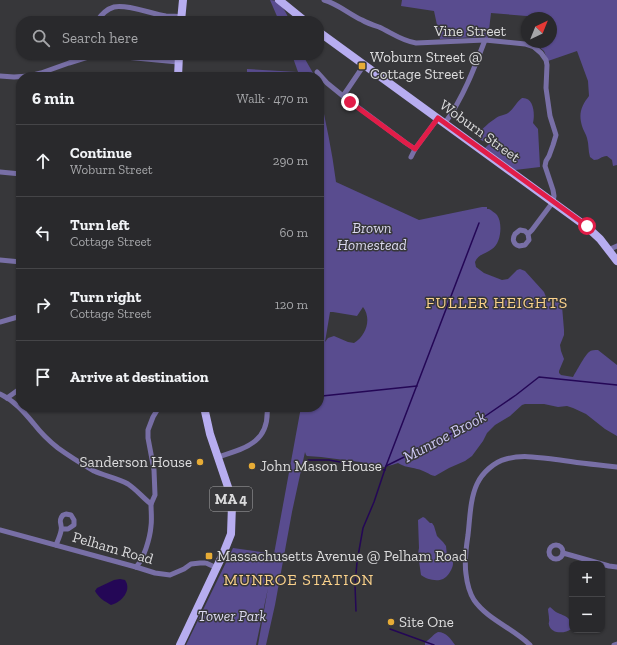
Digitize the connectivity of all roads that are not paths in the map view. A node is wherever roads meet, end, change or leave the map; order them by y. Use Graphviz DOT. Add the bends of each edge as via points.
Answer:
graph roads {
  1 [pos="183,0"];
  2 [pos="279,0"];
  3 [pos="324,0"];
  4 [pos="100,16"];
  5 [pos="165,16"];
  6 [pos="181,16"];
  7 [pos="299,16"];
  8 [pos="324,36"];
  9 [pos="485,40"];
  10 [pos="78,60"];
  11 [pos="178,60"];
  12 [pos="364,65"];
  13 [pos="46,72"];
  14 [pos="178,72"];
  15 [pos="0,76"];
  16 [pos="16,77"];
  17 [pos="324,80"];
  18 [pos="343,96"];
  19 [pos="438,118"];
  20 [pos="445,124"];
  21 [pos="415,149"];
  22 [pos="411,157"];
  23 [pos="0,172"];
  24 [pos="16,174"];
  25 [pos="553,202"];
  26 [pos="528,234"];
  27 [pos="617,246"];
  28 [pos="608,250"];
  29 [pos="0,260"];
  30 [pos="617,261"];
  31 [pos="16,262"];
  32 [pos="16,317"];
  33 [pos="0,322"];
  34 [pos="16,392"];
  35 [pos="0,394"];
  36 [pos="7,398"];
  37 [pos="16,404"];
  38 [pos="23,412"];
  39 [pos="156,412"];
  40 [pos="205,412"];
  41 [pos="268,412"];
  42 [pos="218,457"];
  43 [pos="617,467"];
  44 [pos="151,504"];
  45 [pos="62,529"];
  46 [pos="0,530"];
  47 [pos="56,545"];
  48 [pos="563,554"];
  49 [pos="136,567"];
  50 [pos="617,567"];
  51 [pos="217,568"];
  52 [pos="617,644"];
  53 [pos="180,645"];
  54 [pos="530,645"];
  55 [pos="614,645"];
  1 -- 6 [label="main road"];
  2 -- 7 [label="main road"];
  3 -- 9 [label="street, Vine Street" via="408,42"];
  4 -- 5 [label="street" via="114,7"];
  8 -- 12 [label="main road, Woburn Street"];
  9 -- 20 [label="street" via="474,72"];
  9 -- 25 [label="street, Vine Street" via="525,44 534,47 546,60 546,94 556,135 545,166 553,190"];
  10 -- 13 [label="street"];
  11 -- 14 [label="main road"];
  12 -- 18 [label="street"];
  12 -- 19 [label="main road, Woburn Street"];
  15 -- 16 [label="street"];
  17 -- 18 [label="street"];
  18 -- 21 [label="street"];
  19 -- 20 [label="main road, Woburn Street"];
  19 -- 21 [label="street"];
  20 -- 25 [label="main road, Woburn Street"];
  21 -- 22 [label="street"];
  23 -- 24 [label="street"];
  25 -- 26 [label="street"];
  25 -- 28 [label="main road, Woburn Street" via="587,226"];
  27 -- 28 [label="street"];
  28 -- 30 [label="main road, Woburn Street"];
  29 -- 31 [label="street"];
  32 -- 33 [label="street"];
  34 -- 36 [label="street"];
  35 -- 36 [label="street"];
  36 -- 37 [label="street"];
  38 -- 44 [label="street" via="59,448 82,464 129,485"];
  39 -- 44 [label="street" via="148,430 154,470 155,495"];
  40 -- 42 [label="main road, MA 4"];
  41 -- 42 [label="street" via="262,435 255,442"];
  42 -- 51 [label="main road, MA 4" via="230,493 232,516 230,539"];
  43 -- 54 [label="street" via="515,457 493,465 478,483 471,507 465,562 469,590 487,614"];
  44 -- 49 [label="street" via="149,538 140,563"];
  45 -- 47 [label="street"];
  46 -- 47 [label="street, Pelham Road"];
  47 -- 49 [label="street, Pelham Road"];
  48 -- 50 [label="street"];
  49 -- 51 [label="street, Pelham Road" via="170,575 191,564 206,563"];
  51 -- 53 [label="main road, MA 4"];
  52 -- 55 [label="street"];
}
